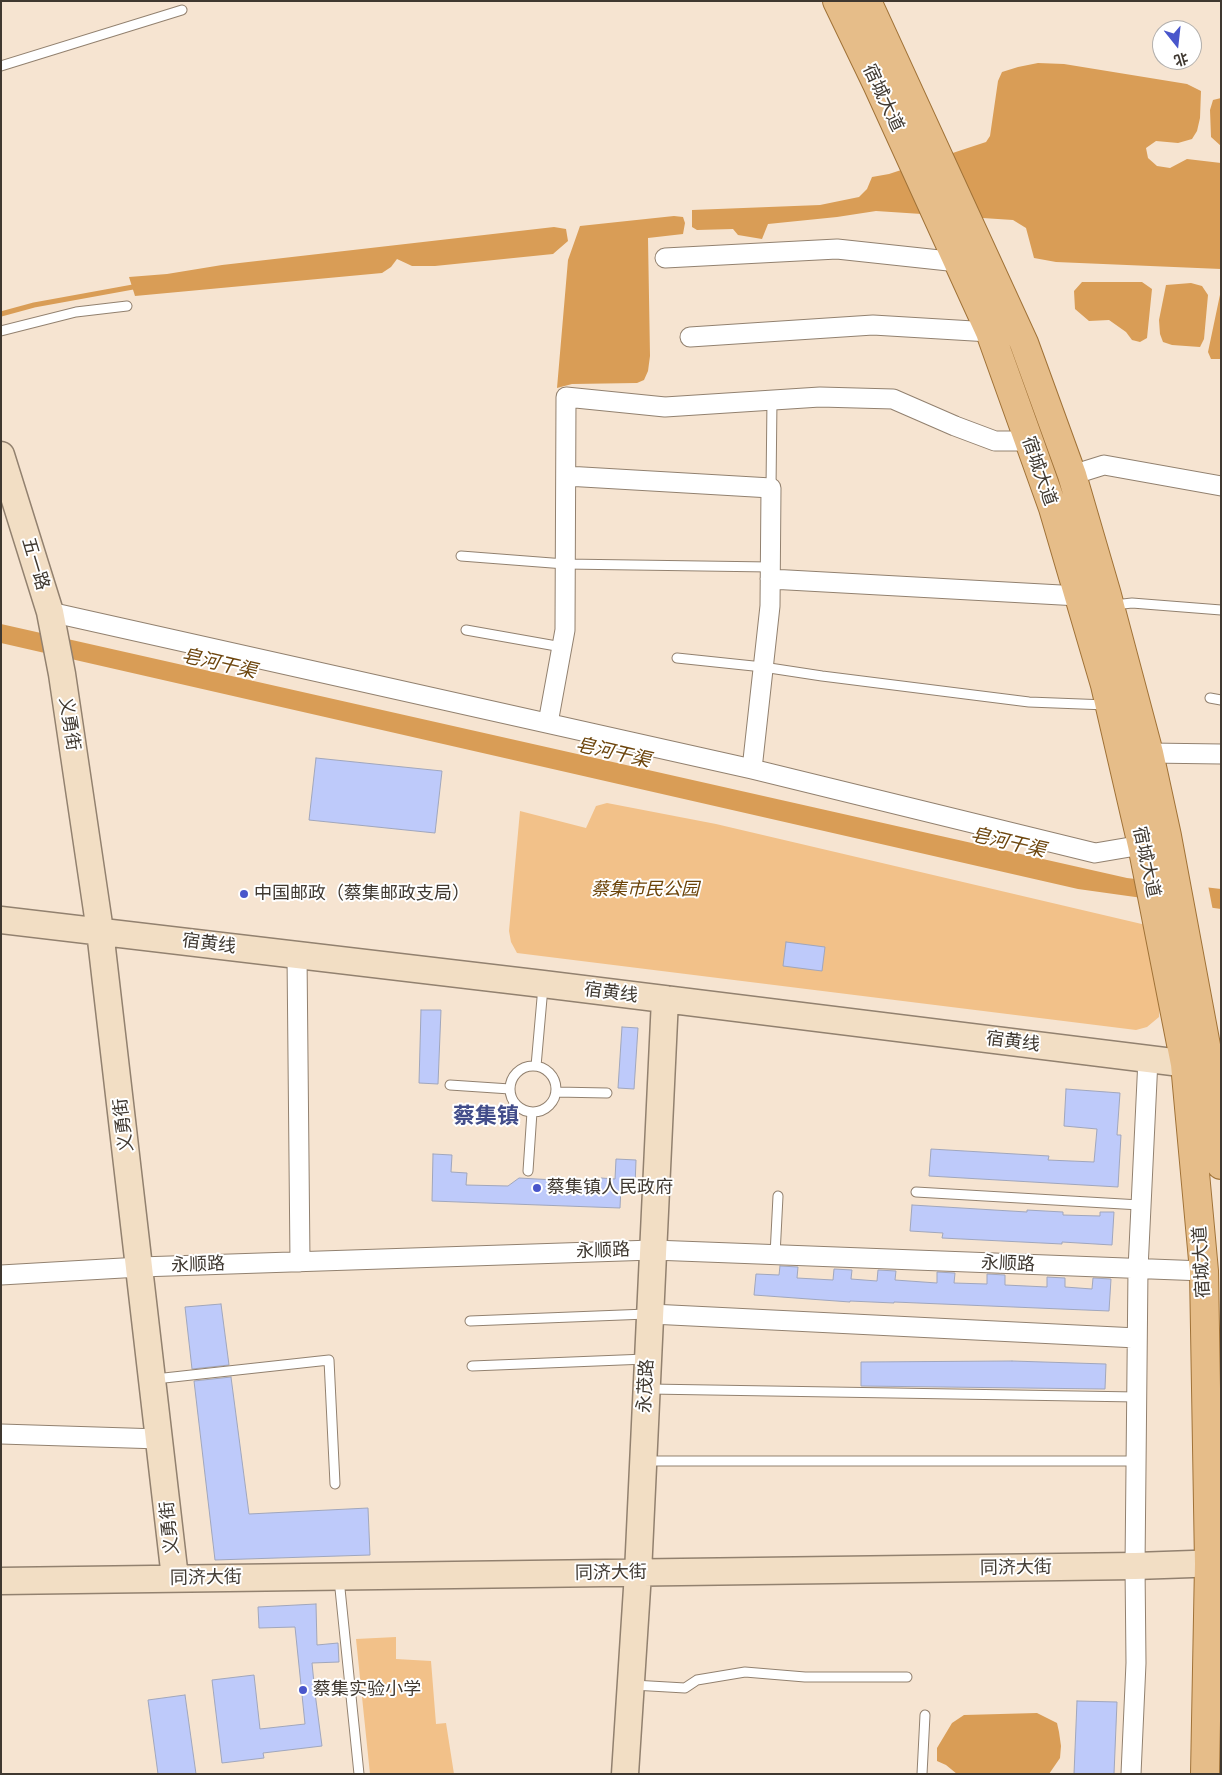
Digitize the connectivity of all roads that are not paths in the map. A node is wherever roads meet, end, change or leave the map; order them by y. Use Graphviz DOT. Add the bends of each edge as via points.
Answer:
graph roads {
  1 [pos="837,1"];
  2 [pos="867,1"];
  3 [pos="182,10"];
  4 [pos="1,66"];
  5 [pos="665,258"];
  6 [pos="958,262"];
  7 [pos="127,306"];
  8 [pos="1,331"];
  9 [pos="990,332"];
  10 [pos="690,337"];
  11 [pos="772,400"];
  12 [pos="1029,442"];
  13 [pos="1,455"];
  14 [pos="1072,475"];
  15 [pos="566,476"];
  16 [pos="1221,486"];
  17 [pos="771,488"];
  18 [pos="460,556"];
  19 [pos="565,564"];
  20 [pos="770,573"];
  21 [pos="1079,596"];
  22 [pos="1110,606"];
  23 [pos="1221,610"];
  24 [pos="50,612"];
  25 [pos="466,630"];
  26 [pos="562,647"];
  27 [pos="677,658"];
  28 [pos="763,667"];
  29 [pos="62,674"];
  30 [pos="1210,698"];
  31 [pos="1221,700"];
  32 [pos="1110,706"];
  33 [pos="548,723"];
  34 [pos="1148,753"];
  35 [pos="1221,754"];
  36 [pos="752,768"];
  37 [pos="1155,840"];
  38 [pos="1,920"];
  39 [pos="100,931"];
  40 [pos="297,955"];
  41 [pos="543,984"];
  42 [pos="665,999"];
  43 [pos="1148,1059"];
  44 [pos="536,1066"];
  45 [pos="1205,1066"];
  46 [pos="450,1085"];
  47 [pos="510,1089"];
  48 [pos="556,1092"];
  49 [pos="607,1093"];
  50 [pos="532,1112"];
  51 [pos="1221,1165"];
  52 [pos="528,1171"];
  53 [pos="916,1192"];
  54 [pos="778,1196"];
  55 [pos="1140,1205"];
  56 [pos="653,1250"];
  57 [pos="775,1255"];
  58 [pos="300,1262"];
  59 [pos="140,1267"];
  60 [pos="1138,1269"];
  61 [pos="1204,1271"];
  62 [pos="1,1274"];
  63 [pos="651,1314"];
  64 [pos="470,1321"];
  65 [pos="1137,1338"];
  66 [pos="647,1359"];
  67 [pos="472,1366"];
  68 [pos="153,1379"];
  69 [pos="646,1389"];
  70 [pos="1137,1397"];
  71 [pos="1,1434"];
  72 [pos="160,1438"];
  73 [pos="643,1461"];
  74 [pos="1136,1461"];
  75 [pos="336,1484"];
  76 [pos="1215,1564"];
  77 [pos="1134,1566"];
  78 [pos="638,1573"];
  79 [pos="338,1576"];
  80 [pos="175,1578"];
  81 [pos="1,1581"];
  82 [pos="907,1677"];
  83 [pos="631,1685"];
  84 [pos="925,1715"];
  85 [pos="359,1774"];
  86 [pos="625,1774"];
  87 [pos="922,1774"];
  88 [pos="1131,1774"];
  89 [pos="1205,1774"];
  1 -- 6 [label="main road, 宿城大道"];
  2 -- 14 [label="main road, 宿城大道" via="1024,343"];
  3 -- 4 [label="lane"];
  5 -- 6 [label="street" via="838,249"];
  6 -- 9 [label="main road, 宿城大道"];
  7 -- 8 [label="lane" via="76,312"];
  9 -- 10 [label="street" via="873,325"];
  9 -- 12 [label="main road, 宿城大道"];
  11 -- 12 [label="street" via="820,397 893,399 995,441"];
  11 -- 15 [label="street" via="666,407 566,397"];
  11 -- 17 [label="lane"];
  12 -- 21 [label="main road, 宿城大道"];
  13 -- 24 [label="street, 五一路"];
  14 -- 16 [label="street" via="1104,465"];
  14 -- 22 [label="main road, 宿城大道"];
  15 -- 17 [label="street"];
  15 -- 19 [label="street"];
  17 -- 20 [label="street"];
  18 -- 19 [label="lane"];
  19 -- 20 [label="lane"];
  19 -- 26 [label="street"];
  20 -- 21 [label="street"];
  20 -- 28 [label="street"];
  21 -- 32 [label="main road, 宿城大道"];
  22 -- 23 [label="lane" via="1132,603"];
  22 -- 34 [label="main road, 宿城大道"];
  24 -- 29 [label="street, 五一路"];
  24 -- 33 [label="street"];
  25 -- 26 [label="lane"];
  26 -- 33 [label="street"];
  27 -- 28 [label="lane"];
  28 -- 32 [label="lane" via="1029,702"];
  28 -- 36 [label="street"];
  29 -- 39 [label="street, 义勇街"];
  30 -- 31 [label="lane"];
  32 -- 37 [label="main road, 宿城大道"];
  33 -- 36 [label="street"];
  34 -- 35 [label="street"];
  34 -- 37 [label="main road, 宿城大道"];
  36 -- 37 [label="street" via="1095,853"];
  37 -- 45 [label="main road, 宿城大道" via="1174,938"];
  38 -- 39 [label="street, 宿黄线"];
  39 -- 40 [label="street, 宿黄线"];
  39 -- 59 [label="street, 义勇街"];
  40 -- 41 [label="street, 宿黄线"];
  40 -- 58 [label="street"];
  41 -- 42 [label="street, 宿黄线"];
  41 -- 44 [label="lane"];
  42 -- 43 [label="street, 宿黄线"];
  42 -- 56 [label="street, 永茂路"];
  43 -- 45 [label="street, 宿黄线"];
  43 -- 55 [label="street"];
  44 -- 47 [label="lane" via="516,1074"];
  44 -- 48 [label="lane" via="554,1078"];
  45 -- 51 [label="main road, 宿城大道"];
  45 -- 61 [label="main road, 宿城大道"];
  46 -- 47 [label="lane"];
  47 -- 50 [label="lane" via="515,1103"];
  48 -- 49 [label="lane"];
  48 -- 50 [label="lane" via="544,1110"];
  50 -- 52 [label="lane"];
  53 -- 55 [label="lane"];
  54 -- 57 [label="lane"];
  55 -- 60 [label="street"];
  56 -- 57 [label="street, 永顺路"];
  56 -- 58 [label="street, 永顺路"];
  56 -- 63 [label="street, 永茂路"];
  57 -- 60 [label="street, 永顺路"];
  58 -- 59 [label="street, 永顺路"];
  59 -- 62 [label="street, 永顺路"];
  59 -- 68 [label="street, 义勇街"];
  60 -- 61 [label="street, 永顺路"];
  60 -- 65 [label="street"];
  61 -- 76 [label="main road, 宿城大道"];
  63 -- 64 [label="lane"];
  63 -- 65 [label="street"];
  63 -- 66 [label="street, 永茂路"];
  65 -- 70 [label="street"];
  66 -- 67 [label="lane"];
  66 -- 69 [label="street, 永茂路"];
  68 -- 72 [label="street, 义勇街"];
  68 -- 75 [label="lane" via="329,1360"];
  69 -- 70 [label="lane"];
  69 -- 73 [label="street, 永茂路"];
  70 -- 74 [label="street"];
  71 -- 72 [label="street"];
  72 -- 80 [label="street, 义勇街"];
  73 -- 74 [label="lane"];
  73 -- 78 [label="street, 永茂路"];
  74 -- 77 [label="street"];
  76 -- 77 [label="street, 同济大街"];
  76 -- 89 [label="main road, 宿城大道"];
  77 -- 78 [label="street, 同济大街"];
  77 -- 88 [label="street" via="1136,1663"];
  78 -- 79 [label="street, 同济大街"];
  78 -- 83 [label="street, 永茂路"];
  79 -- 80 [label="street, 同济大街"];
  79 -- 85 [label="lane"];
  80 -- 81 [label="street, 同济大街"];
  82 -- 83 [label="lane" via="804,1678 745,1672 697,1680 685,1688"];
  83 -- 86 [label="street, 永茂路"];
  84 -- 87 [label="lane"];
}
